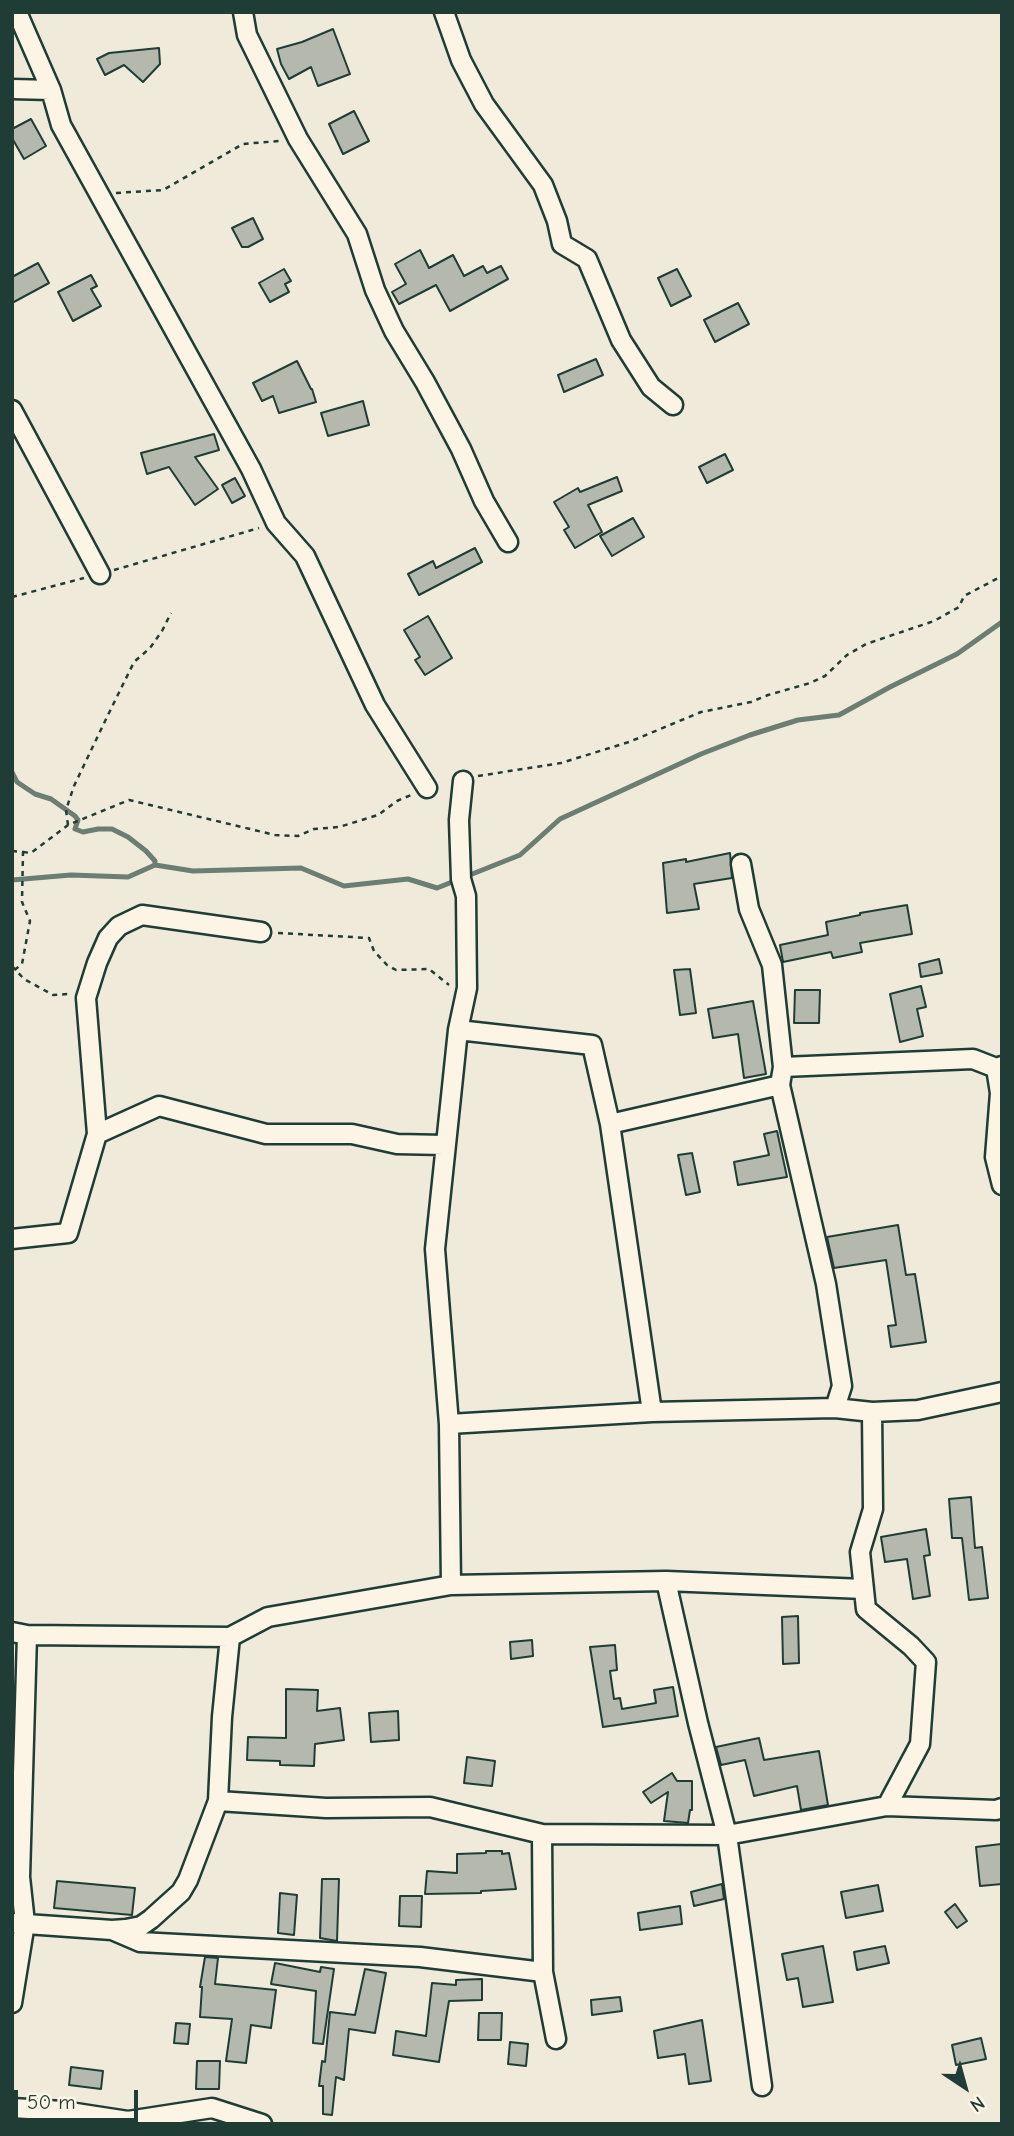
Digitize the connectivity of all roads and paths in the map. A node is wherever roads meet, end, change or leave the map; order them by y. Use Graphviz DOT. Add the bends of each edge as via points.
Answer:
graph roads {
  1 [pos="18,12"];
  2 [pos="243,12"];
  3 [pos="444,12"];
  4 [pos="12,89"];
  5 [pos="51,90"];
  6 [pos="298,139"];
  7 [pos="99,193"];
  8 [pos="673,405"];
  9 [pos="12,411"];
  10 [pos="276,523"];
  11 [pos="508,542"];
  12 [pos="100,574"];
  13 [pos="1002,576"];
  14 [pos="12,597"];
  15 [pos="171,613"];
  16 [pos="463,780"];
  17 [pos="427,788"];
  18 [pos="68,825"];
  19 [pos="12,851"];
  20 [pos="23,852"];
  21 [pos="741,864"];
  22 [pos="261,932"];
  23 [pos="13,969"];
  24 [pos="467,988"];
  25 [pos="86,998"];
  26 [pos="458,1030"];
  27 [pos="783,1067"];
  28 [pos="999,1067"];
  29 [pos="780,1085"];
  30 [pos="610,1124"];
  31 [pos="97,1133"];
  32 [pos="444,1145"];
  33 [pos="1002,1185"];
  34 [pos="12,1239"];
  35 [pos="1002,1392"];
  36 [pos="835,1408"];
  37 [pos="652,1412"];
  38 [pos="872,1412"];
  39 [pos="449,1424"];
  40 [pos="666,1581"];
  41 [pos="451,1585"];
  42 [pos="864,1589"];
  43 [pos="20,1633"];
  44 [pos="230,1637"];
  45 [pos="218,1801"];
  46 [pos="887,1806"];
  47 [pos="1002,1808"];
  48 [pos="542,1834"];
  49 [pos="727,1836"];
  50 [pos="19,1923"];
  51 [pos="111,1930"];
  52 [pos="543,1972"];
  53 [pos="12,2003"];
  54 [pos="556,2039"];
  55 [pos="762,2086"];
  56 [pos="12,2108"];
  57 [pos="262,2124"];
  1 -- 5 [label="street"];
  2 -- 6 [label="street" via="247,35"];
  3 -- 8 [label="street" via="461,60 484,104 543,185 562,244 587,259 621,340 651,387"];
  4 -- 5 [label="street"];
  5 -- 7 [label="street" via="61,125"];
  6 -- 7 [label="path" via="243,144 163,190"];
  6 -- 11 [label="street" via="357,234 394,331"];
  7 -- 10 [label="street"];
  9 -- 12 [label="street"];
  10 -- 12 [label="path"];
  10 -- 17 [label="street" via="305,556 375,705"];
  12 -- 14 [label="path"];
  13 -- 16 [label="path" via="964,596 959,607 934,621 866,644 810,683 701,712 629,742 561,763"];
  15 -- 18 [label="path" via="150,648 134,662 66,810"];
  16 -- 24 [label="street" via="460,831"];
  17 -- 18 [label="path" via="378,815 298,836 275,835 129,800"];
  18 -- 20 [label="path" via="31,853"];
  19 -- 20 [label="path"];
  20 -- 23 [label="path" via="22,902 30,920 22,964"];
  21 -- 27 [label="street" via="749,909 772,965"];
  22 -- 24 [label="path" via="369,939 374,951 396,970 429,969 448,985"];
  22 -- 25 [label="street" via="142,915 118,926 108,938"];
  23 -- 25 [label="path" via="54,995"];
  24 -- 26 [label="street"];
  25 -- 31 [label="street"];
  26 -- 30 [label="street" via="592,1045"];
  26 -- 32 [label="street"];
  27 -- 28 [label="street" via="973,1059"];
  27 -- 29 [label="street"];
  28 -- 33 [label="street" via="995,1157"];
  29 -- 30 [label="street"];
  29 -- 36 [label="street" via="826,1284 842,1386"];
  30 -- 37 [label="street"];
  31 -- 32 [label="street" via="159,1106 266,1134 352,1134 397,1144"];
  31 -- 34 [label="street" via="68,1233"];
  32 -- 39 [label="street" via="435,1249"];
  35 -- 38 [label="street" via="918,1410"];
  36 -- 37 [label="street"];
  36 -- 38 [label="street"];
  37 -- 39 [label="street"];
  38 -- 42 [label="street" via="873,1509 860,1552"];
  39 -- 41 [label="street"];
  40 -- 41 [label="street"];
  40 -- 42 [label="street"];
  40 -- 49 [label="street"];
  41 -- 44 [label="street" via="268,1617"];
  42 -- 46 [label="street" via="866,1609 926,1662 919,1744"];
  43 -- 44 [label="street"];
  43 -- 50 [label="street"];
  44 -- 45 [label="street"];
  45 -- 48 [label="street" via="326,1808 430,1807"];
  45 -- 51 [label="street" via="181,1892 141,1926"];
  46 -- 47 [label="street"];
  46 -- 49 [label="street"];
  48 -- 49 [label="street"];
  48 -- 52 [label="street"];
  49 -- 55 [label="street"];
  50 -- 51 [label="street"];
  50 -- 53 [label="street"];
  51 -- 52 [label="street" via="140,1942 420,1957"];
  52 -- 54 [label="street"];
  56 -- 57 [label="street" via="128,2121 212,2108"];
}
